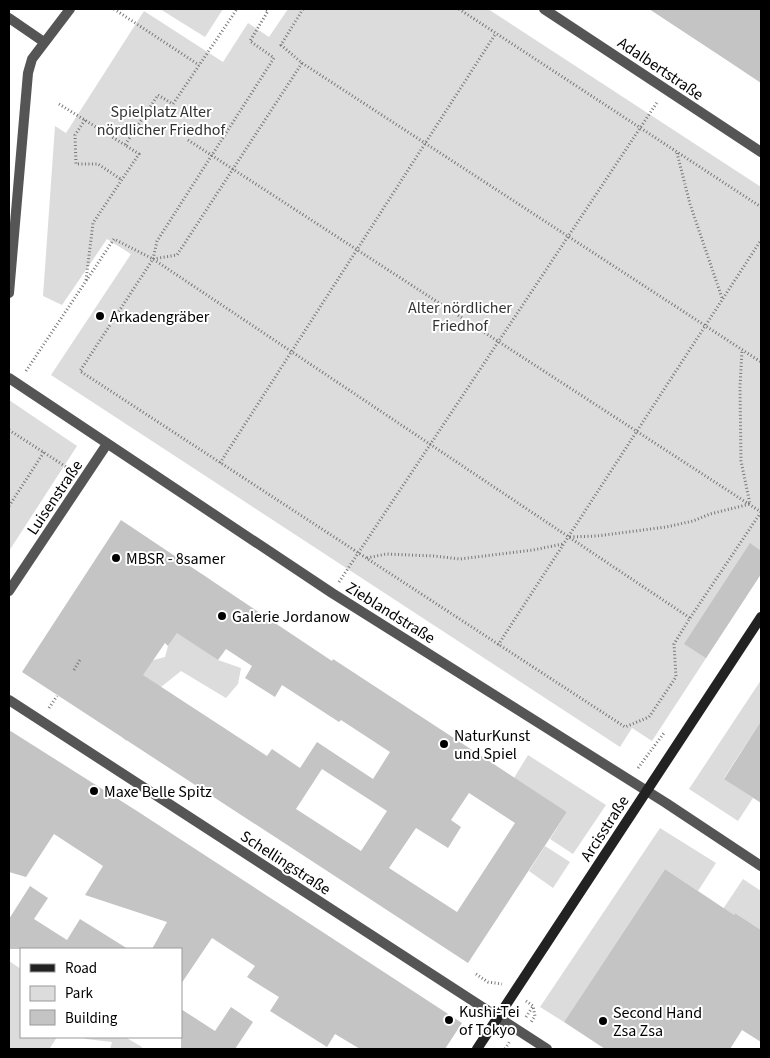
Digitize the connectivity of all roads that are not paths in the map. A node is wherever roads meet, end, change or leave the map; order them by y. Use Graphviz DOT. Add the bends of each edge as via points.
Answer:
graph roads {
  1 [pos="70,9"];
  2 [pos="544,9"];
  3 [pos="9,18"];
  4 [pos="44,42"];
  5 [pos="761,152"];
  6 [pos="11,262"];
  7 [pos="9,292"];
  8 [pos="13,381"];
  9 [pos="107,444"];
  10 [pos="9,591"];
  11 [pos="760,623"];
  12 [pos="9,700"];
  13 [pos="646,791"];
  14 [pos="761,866"];
  15 [pos="498,1018"];
  16 [pos="477,1049"];
  17 [pos="547,1049"];
  1 -- 4 [label="street"];
  2 -- 5 [label="street, Adalbertstraße"];
  3 -- 4 [label="street"];
  4 -- 6 [label="street" via="32,59 28,73"];
  6 -- 7 [label="street"];
  8 -- 9 [label="street, Zieblandstraße"];
  9 -- 10 [label="street, Luisenstraße"];
  9 -- 13 [label="street, Zieblandstraße" via="332,593"];
  11 -- 13 [label="main road, Arcisstraße"];
  12 -- 15 [label="street, Schellingstraße"];
  13 -- 14 [label="street, Zieblandstraße"];
  13 -- 15 [label="main road, Arcisstraße"];
  15 -- 16 [label="main road, Arcisstraße"];
  15 -- 17 [label="street, Schellingstraße"];
}
